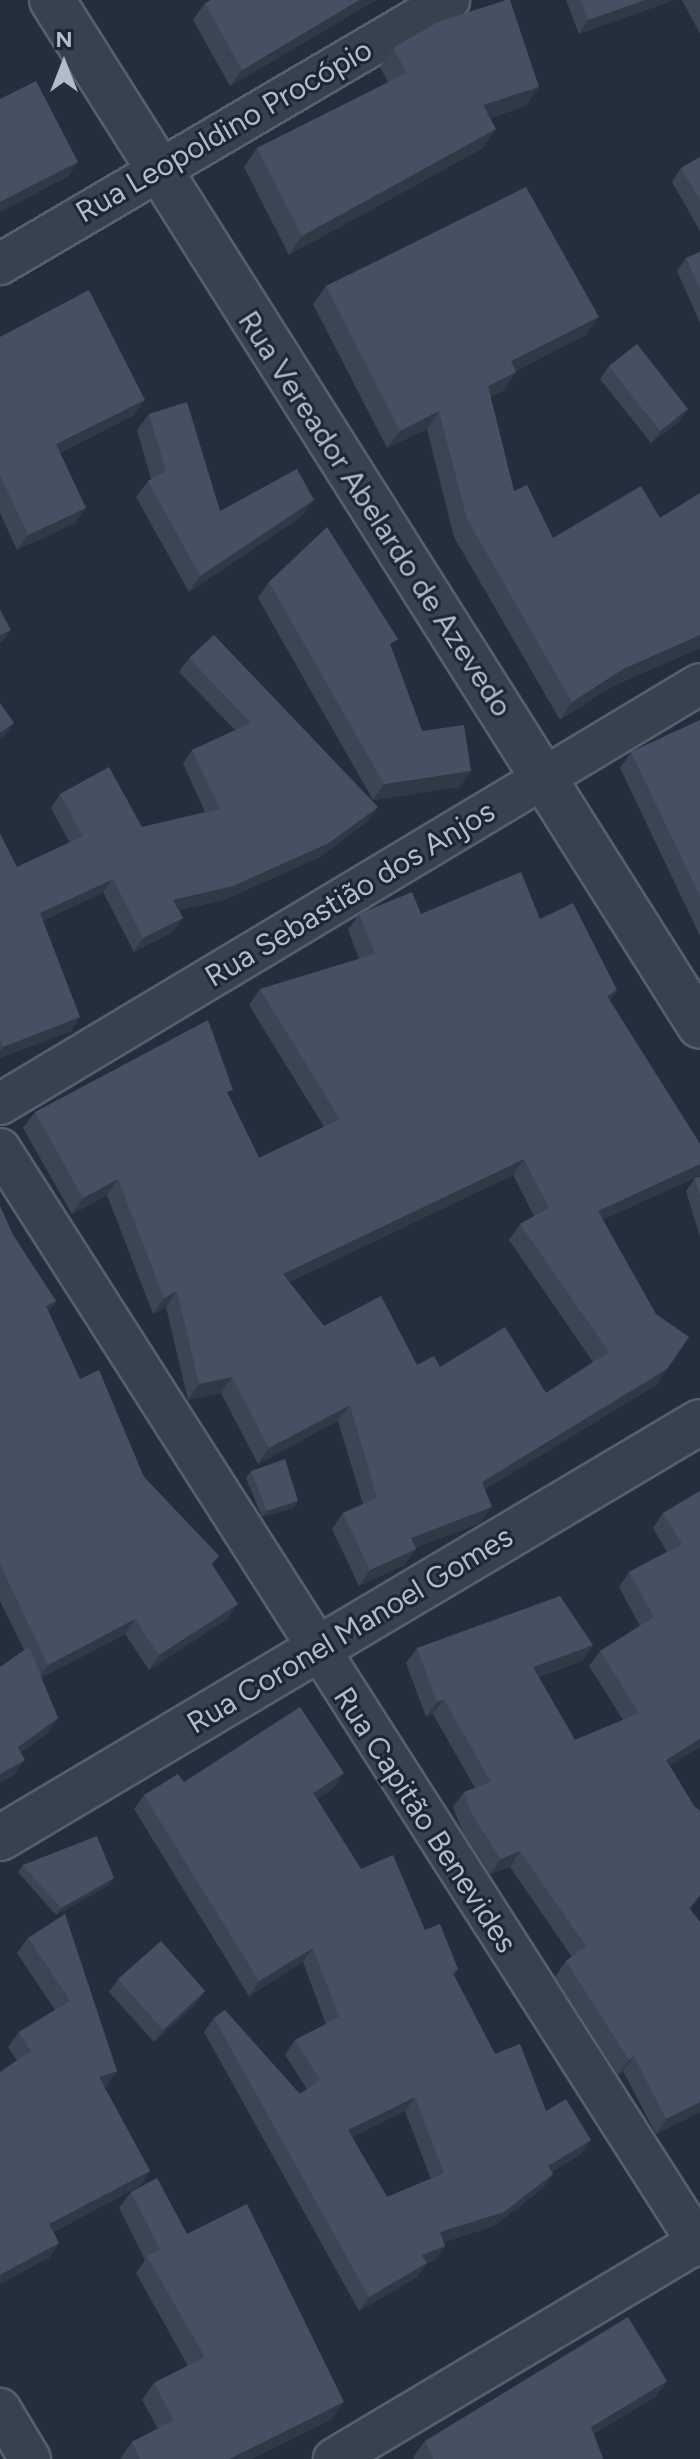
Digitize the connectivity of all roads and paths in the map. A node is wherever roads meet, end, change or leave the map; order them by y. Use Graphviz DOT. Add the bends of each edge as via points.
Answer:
graph roads {
  1 [pos="52,0"];
  2 [pos="449,0"];
  3 [pos="153,171"];
  4 [pos="0,264"];
  5 [pos="700,684"];
  6 [pos="544,777"];
  7 [pos="700,1026"];
  8 [pos="0,1104"];
  9 [pos="0,1149"];
  10 [pos="700,1422"];
  11 [pos="316,1651"];
  12 [pos="0,1838"];
  13 [pos="699,2243"];
  14 [pos="0,2409"];
  15 [pos="30,2459"];
  16 [pos="334,2459"];
  1 -- 3 [label="street, Rua Vereador Abelardo de Azevedo"];
  2 -- 3 [label="street, Rua Leopoldino Procópio"];
  3 -- 4 [label="street, Rua Leopoldino Procópio"];
  3 -- 6 [label="street, Rua Vereador Abelardo de Azevedo"];
  5 -- 6 [label="street, Rua Sebastião dos Anjos"];
  6 -- 7 [label="street, Rua Vereador Abelardo de Azevedo"];
  6 -- 8 [label="street, Rua Sebastião dos Anjos"];
  9 -- 11 [label="street, Rua Capitão Benevides"];
  10 -- 11 [label="street, Rua Coronel Manoel Gomes"];
  11 -- 12 [label="street, Rua Coronel Manoel Gomes"];
  11 -- 13 [label="street, Rua Capitão Benevides"];
  13 -- 16 [label="street"];
  14 -- 15 [label="street"];
}
